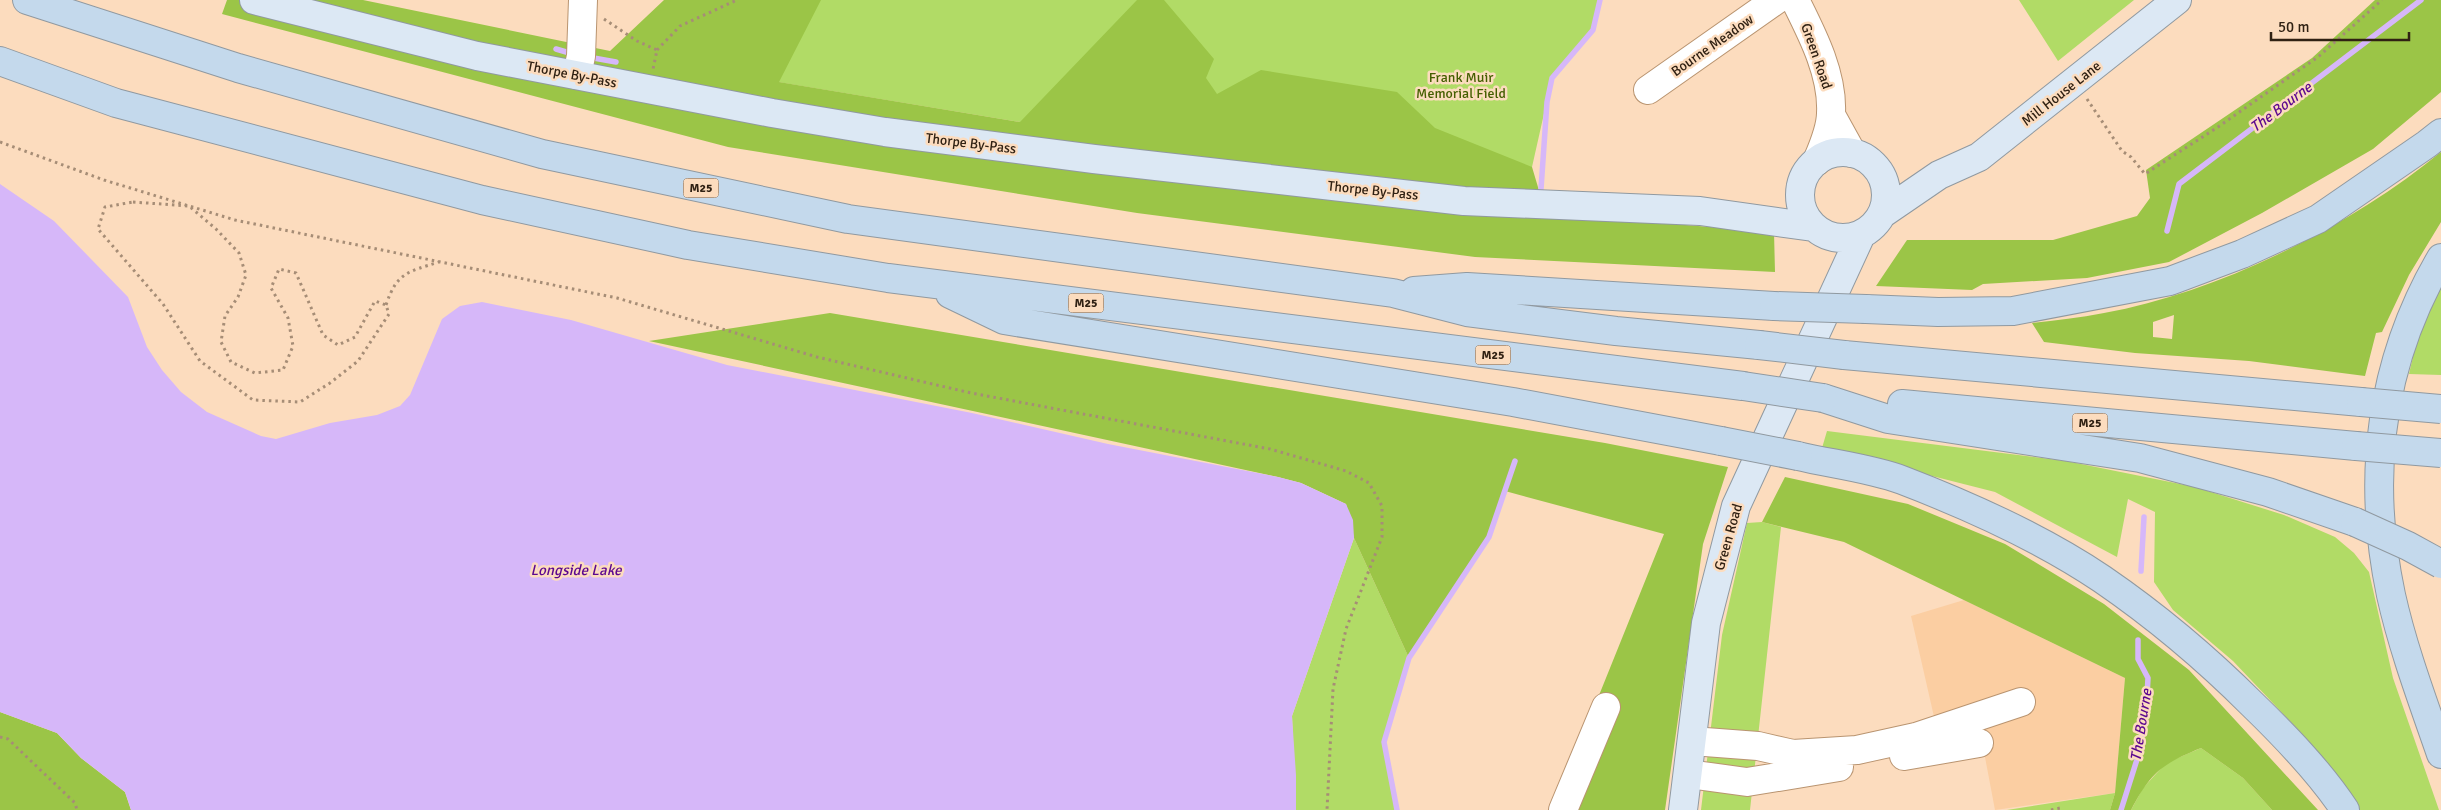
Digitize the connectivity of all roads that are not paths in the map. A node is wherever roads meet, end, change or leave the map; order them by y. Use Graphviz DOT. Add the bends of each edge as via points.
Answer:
graph roads {
  1 [pos="27,0"];
  2 [pos="254,0"];
  3 [pos="1776,0"];
  4 [pos="1795,0"];
  5 [pos="2177,0"];
  6 [pos="583,4"];
  7 [pos="0,61"];
  8 [pos="577,75"];
  9 [pos="1648,90"];
  10 [pos="1831,115"];
  11 [pos="2441,133"];
  12 [pos="1852,153"];
  13 [pos="1817,161"];
  14 [pos="1877,169"];
  15 [pos="1939,175"];
  16 [pos="1801,188"];
  17 [pos="1700,211"];
  18 [pos="1882,214"];
  19 [pos="1821,232"];
  20 [pos="1861,235"];
  21 [pos="2441,258"];
  22 [pos="1838,283"];
  23 [pos="928,284"];
  24 [pos="1392,293"];
  25 [pos="1823,398"];
  26 [pos="2441,409"];
  27 [pos="2441,452"];
  28 [pos="2441,564"];
  29 [pos="2020,702"];
  30 [pos="1606,707"];
  31 [pos="1692,741"];
  32 [pos="1979,743"];
  33 [pos="2441,754"];
  34 [pos="1688,774"];
  35 [pos="1563,810"];
  36 [pos="1683,810"];
  37 [pos="2346,810"];
  1 -- 24 [label="highway, M25" via="238,68 542,154 848,219"];
  2 -- 8 [label="main road, Thorpe By-Pass" via="468,53"];
  3 -- 9 [label="street, Bourne Meadow"];
  4 -- 10 [label="street, Green Road" via="1822,62 1830,94"];
  5 -- 15 [label="main road, Mill House Lane" via="1979,157"];
  6 -- 8 [label="street"];
  7 -- 23 [label="highway, M25" via="116,103 482,200 688,244"];
  8 -- 17 [label="main road, Thorpe By-Pass" via="885,132 1094,159 1464,201"];
  10 -- 12 [label="street, Green Road"];
  10 -- 13 [label="street, Green Road"];
  11 -- 24 [label="highway, bridge" via="2318,219 2242,254 2170,281 2014,311 1938,312 1774,306 1467,287"];
  12 -- 13 [label="main road" via="1834,153"];
  12 -- 14 [label="main road" via="1859,154"];
  13 -- 16 [label="main road" via="1802,180"];
  14 -- 15 [label="main road, Mill House Lane"];
  14 -- 18 [label="main road" via="1883,177 1887,194"];
  15 -- 18 [label="main road, Mill House Lane"];
  16 -- 17 [label="main road, Thorpe By-Pass" via="1782,199 1747,208"];
  16 -- 19 [label="main road" via="1804,213"];
  17 -- 19 [label="main road, Thorpe By-Pass"];
  18 -- 20 [label="main road" via="1875,225"];
  19 -- 20 [label="main road" via="1844,239"];
  19 -- 22 [label="main road"];
  20 -- 22 [label="main road, Green Road"];
  21 -- 33 [label="highway" via="2422,290 2391,376 2382,426 2379,477 2391,595"];
  22 -- 31 [label="main road, Green Road" via="1736,506 1706,623"];
  23 -- 25 [label="highway, M25, bridge"];
  23 -- 37 [label="highway, bridge" via="1004,320 1513,402 1722,440 1900,479 1971,509 2101,578 2218,669 2282,732"];
  24 -- 26 [label="highway, M25, bridge" via="1467,312 1616,331"];
  25 -- 27 [label="highway, M25, bridge"];
  25 -- 28 [label="highway, bridge" via="1888,420 2140,458 2268,492 2355,522"];
  29 -- 31 [label="street" via="1916,737 1857,750 1793,754 1758,746"];
  30 -- 35 [label="street"];
  31 -- 34 [label="main road, Green Road"];
  32 -- 34 [label="street" via="1747,782"];
  34 -- 36 [label="main road, Green Road"];
}
